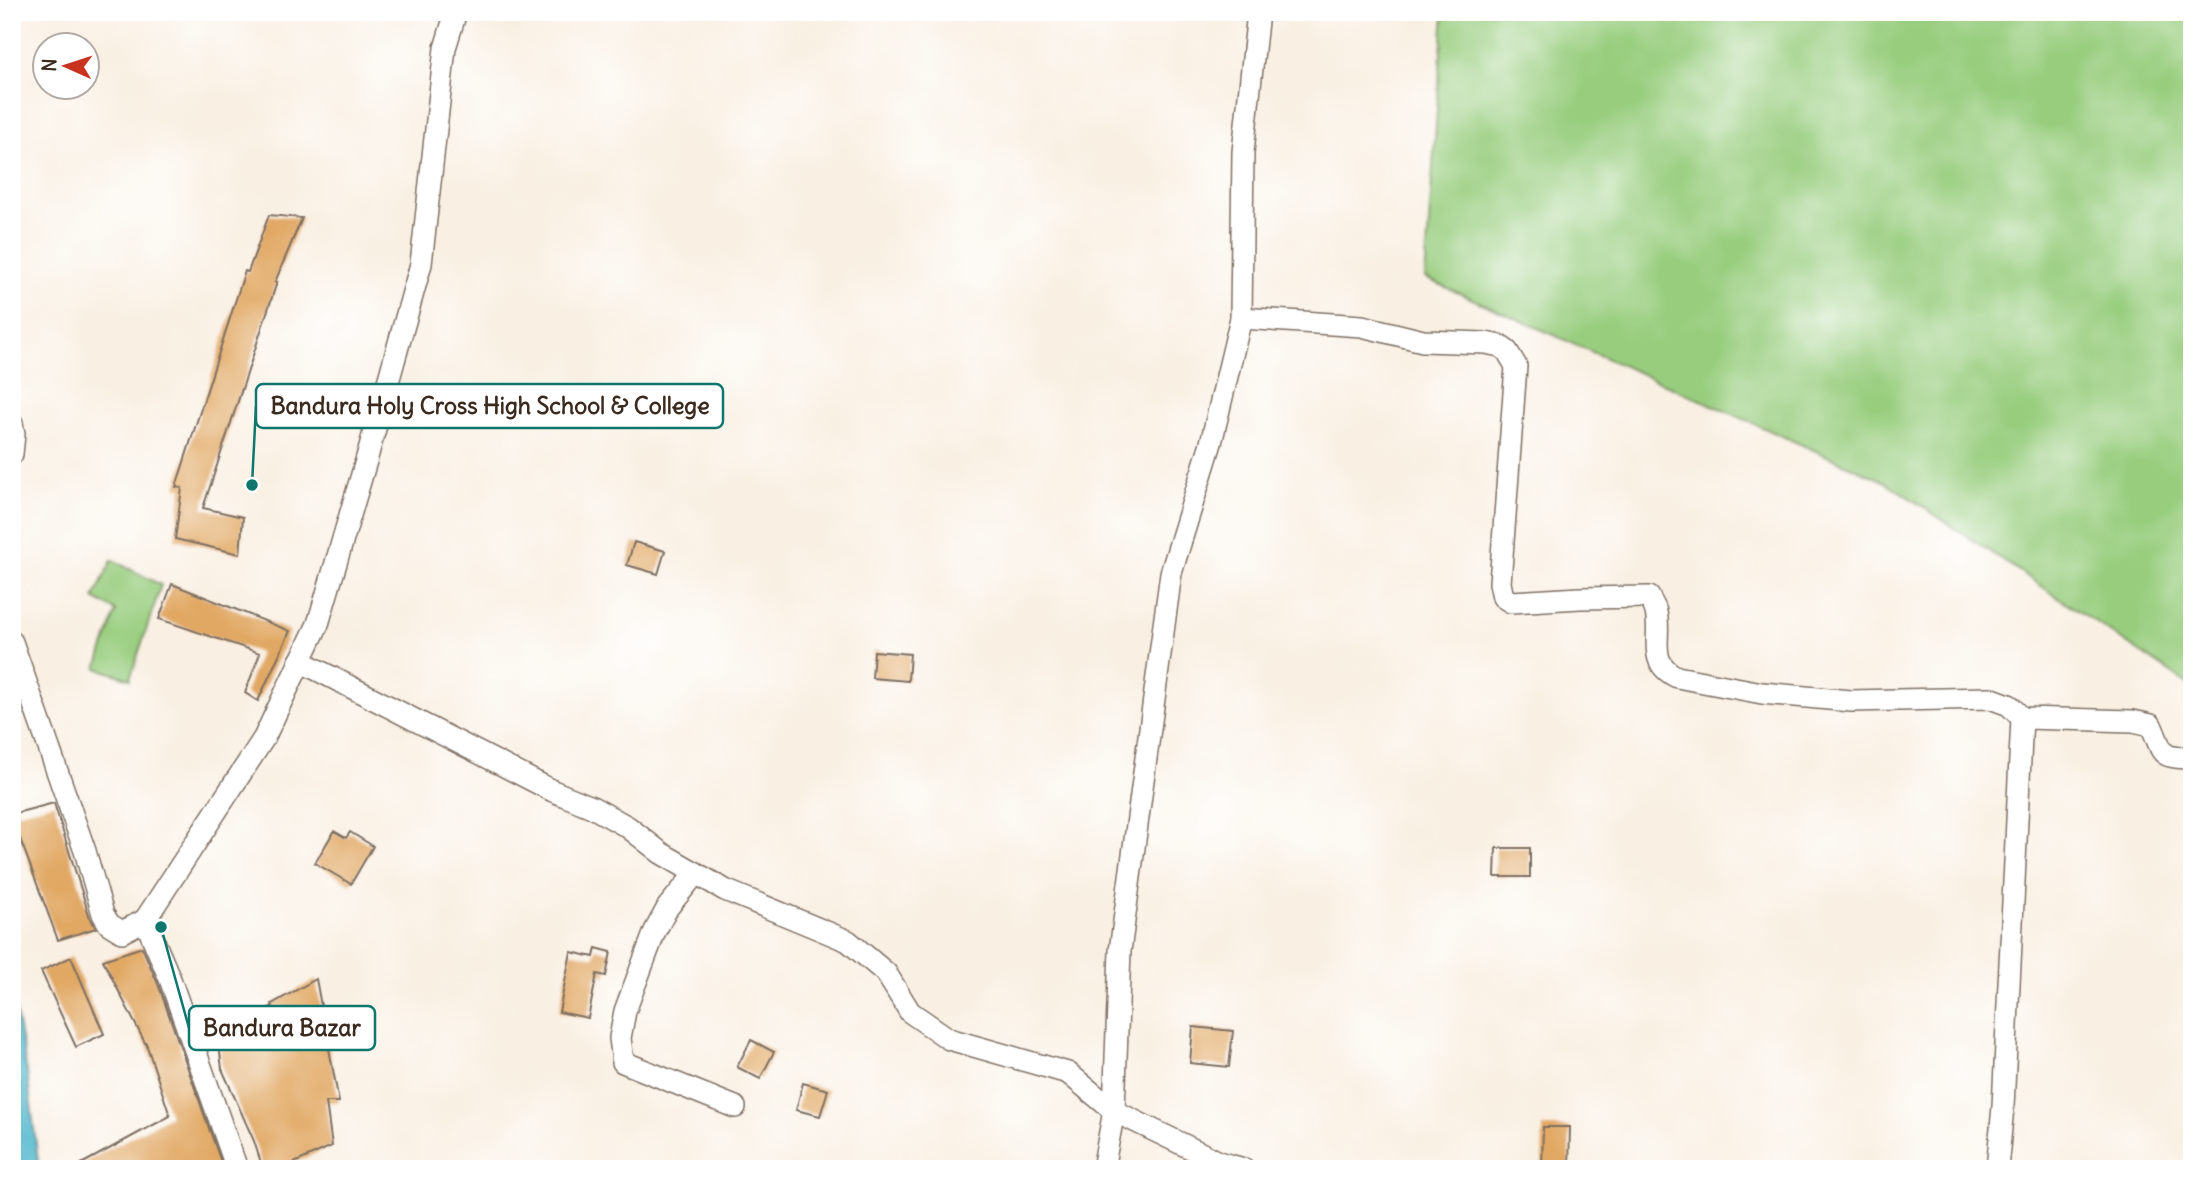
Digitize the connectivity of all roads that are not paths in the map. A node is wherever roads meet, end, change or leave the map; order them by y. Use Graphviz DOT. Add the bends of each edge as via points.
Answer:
graph roads {
  1 [pos="456,12"];
  2 [pos="1258,12"];
  3 [pos="1241,318"];
  4 [pos="12,424"];
  5 [pos="12,454"];
  6 [pos="12,642"];
  7 [pos="300,661"];
  8 [pos="2022,718"];
  9 [pos="2192,758"];
  10 [pos="696,873"];
  11 [pos="145,920"];
  12 [pos="735,1107"];
  13 [pos="1114,1111"];
  14 [pos="237,1169"];
  15 [pos="1103,1169"];
  16 [pos="1244,1169"];
  17 [pos="1997,1169"];
  1 -- 7 [label="street" via="444,48 421,264 321,612"];
  2 -- 3 [label="street" via="1243,152"];
  3 -- 8 [label="street" via="1362,326 1423,341 1486,343 1507,351 1516,366 1500,583 1503,597 1511,602 1648,597 1656,611 1656,652 1665,671 1677,677 1851,701 1990,698 2009,705"];
  3 -- 13 [label="street" via="1211,443 1171,573 1120,951"];
  4 -- 5 [label="street"];
  6 -- 11 [label="street" via="103,914 122,932"];
  7 -- 10 [label="street" via="592,807"];
  7 -- 11 [label="street" via="264,738"];
  8 -- 9 [label="street" via="2151,725 2161,751 2171,757"];
  8 -- 17 [label="street"];
  10 -- 12 [label="street" via="655,931 625,1012 620,1038 623,1062"];
  10 -- 13 [label="street" via="725,890 848,941 886,972 910,1012 949,1039 1068,1073"];
  11 -- 14 [label="street"];
  13 -- 15 [label="street"];
  13 -- 16 [label="street" via="1219,1162"];
}
